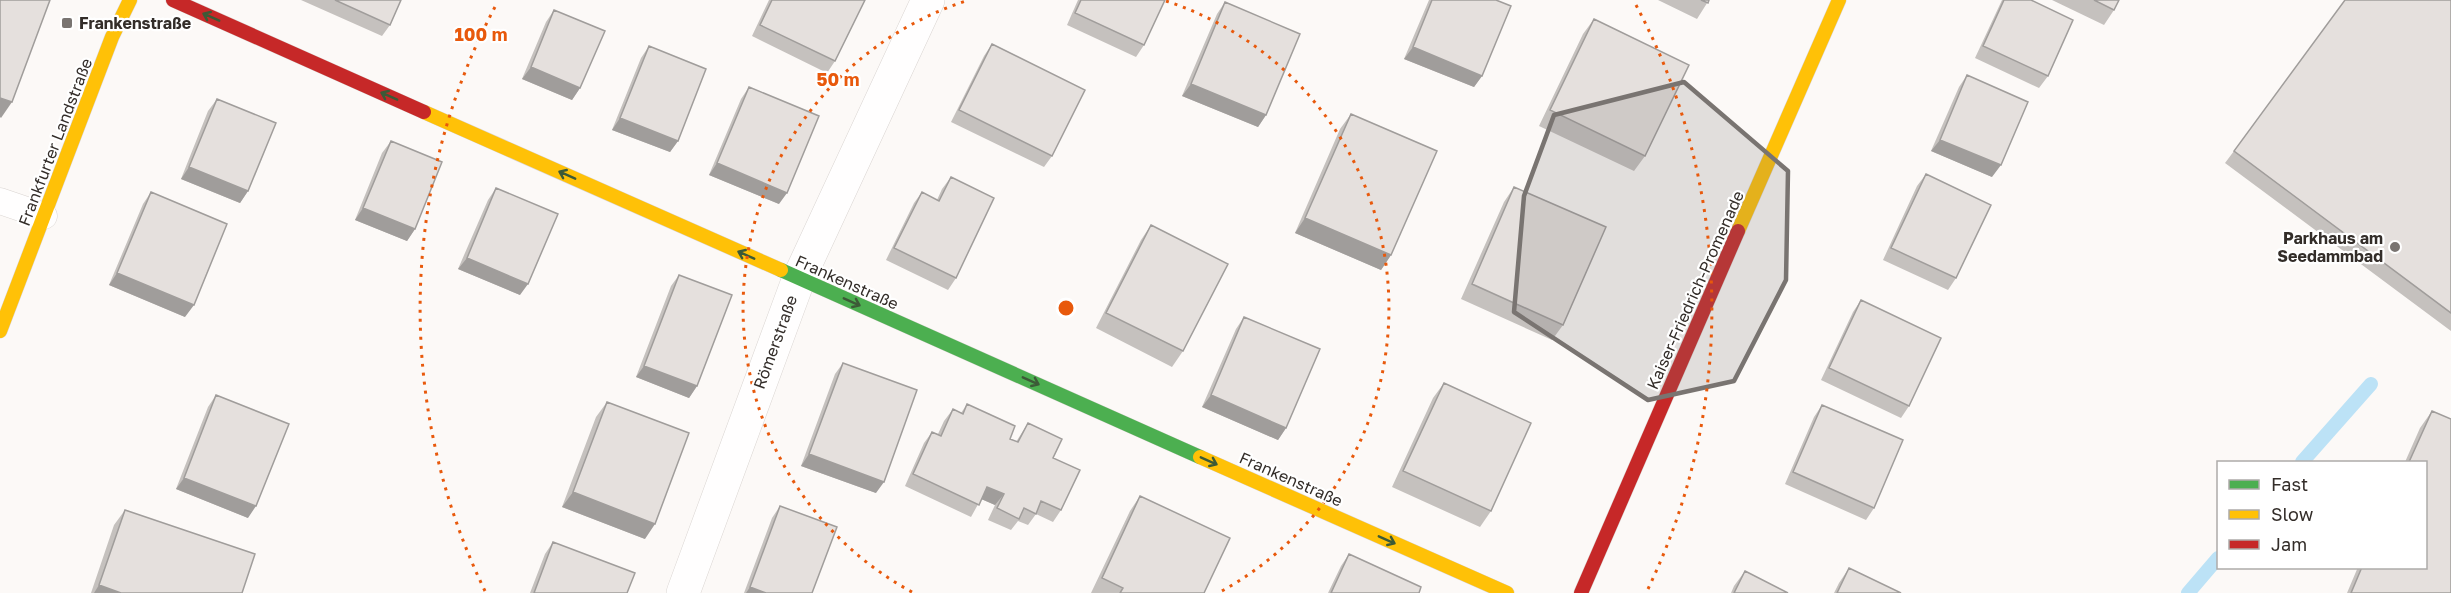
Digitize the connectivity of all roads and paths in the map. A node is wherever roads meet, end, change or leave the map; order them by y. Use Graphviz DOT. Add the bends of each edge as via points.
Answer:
graph roads {
  1 [pos="130,0"];
  2 [pos="173,0"];
  3 [pos="928,0"];
  4 [pos="1839,0"];
  5 [pos="0,201"];
  6 [pos="44,216"];
  7 [pos="799,278"];
  8 [pos="0,331"];
  9 [pos="683,593"];
  10 [pos="1507,593"];
  11 [pos="1581,593"];
  1 -- 6 [label="street, Frankfurter Landstraße" via="112,37"];
  7 -- 2 [label="street, Frankenstraße, one-way"];
  3 -- 7 [label="street, Römerstraße"];
  4 -- 11 [label="street, Kaiser-Friedrich-Promenade"];
  5 -- 6 [label="lane"];
  6 -- 8 [label="street, Frankfurter Landstraße"];
  7 -- 9 [label="street, Römerstraße"];
  7 -- 10 [label="street, Frankenstraße, one-way"];
}
